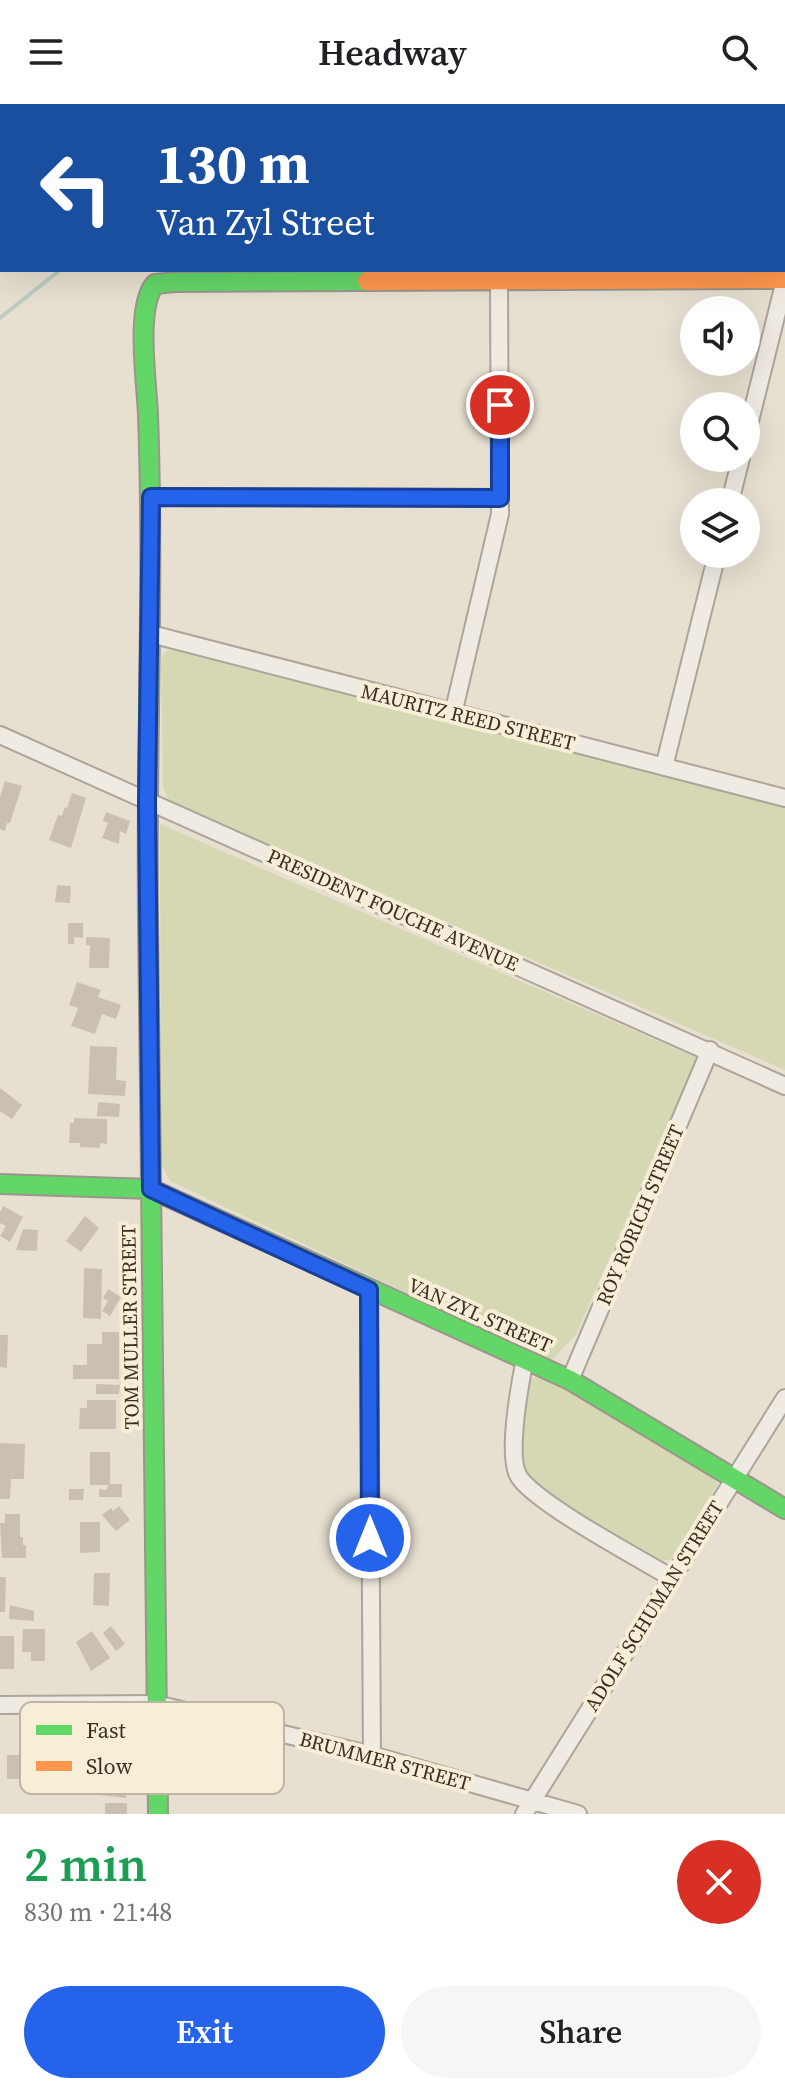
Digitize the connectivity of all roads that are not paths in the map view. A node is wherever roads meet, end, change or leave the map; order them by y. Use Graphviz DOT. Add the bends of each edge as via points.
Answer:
graph roads {
  1 [pos="785,280"];
  2 [pos="499,282"];
  3 [pos="757,392"];
  4 [pos="151,497"];
  5 [pos="500,498"];
  6 [pos="714,568"];
  7 [pos="151,634"];
  8 [pos="453,714"];
  9 [pos="0,735"];
  10 [pos="664,767"];
  11 [pos="785,798"];
  12 [pos="147,801"];
  13 [pos="710,1050"];
  14 [pos="785,1086"];
  15 [pos="0,1184"];
  16 [pos="151,1189"];
  17 [pos="369,1290"];
  18 [pos="525,1359"];
  19 [pos="570,1380"];
  20 [pos="785,1398"];
  21 [pos="733,1480"];
  22 [pos="785,1509"];
  23 [pos="672,1578"];
  24 [pos="156,1702"];
  25 [pos="0,1705"];
  26 [pos="20,1705"];
  27 [pos="284,1734"];
  28 [pos="372,1755"];
  29 [pos="158,1794"];
  30 [pos="528,1807"];
  31 [pos="158,1814"];
  32 [pos="578,1814"];
  1 -- 2 [label="street"];
  1 -- 3 [label="street"];
  2 -- 4 [label="street, TOM MULLER STREET" via="160,283 149,291 146,311"];
  2 -- 5 [label="street"];
  4 -- 5 [label="street"];
  4 -- 7 [label="street, TOM MULLER STREET"];
  5 -- 8 [label="street" via="497,531"];
  6 -- 10 [label="street"];
  7 -- 8 [label="street, MAURITZ REED STREET"];
  7 -- 12 [label="street, TOM MULLER STREET"];
  8 -- 10 [label="street, MAURITZ REED STREET"];
  9 -- 12 [label="street, PRESIDENT FOUCHE AVENUE"];
  10 -- 11 [label="street, MAURITZ REED STREET"];
  12 -- 13 [label="street, PRESIDENT FOUCHE AVENUE"];
  12 -- 16 [label="street, TOM MULLER STREET"];
  13 -- 14 [label="street, PRESIDENT FOUCHE AVENUE"];
  13 -- 19 [label="street, ROY RORICH STREET"];
  15 -- 16 [label="street, VAN ZYL STREET"];
  16 -- 17 [label="street, VAN ZYL STREET"];
  16 -- 24 [label="street, TOM MULLER STREET"];
  17 -- 18 [label="street, VAN ZYL STREET"];
  17 -- 28 [label="street"];
  18 -- 19 [label="street, VAN ZYL STREET"];
  18 -- 23 [label="street" via="515,1404 519,1478 555,1508"];
  19 -- 21 [label="street, VAN ZYL STREET"];
  20 -- 21 [label="street, ADOLF SCHUMAN STREET"];
  21 -- 22 [label="street, VAN ZYL STREET"];
  21 -- 23 [label="street, ADOLF SCHUMAN STREET"];
  23 -- 30 [label="street, ADOLF SCHUMAN STREET"];
  25 -- 26 [label="street, BRUMMER STREET"];
  27 -- 28 [label="street, BRUMMER STREET"];
  28 -- 30 [label="street, BRUMMER STREET"];
  29 -- 31 [label="street, TOM MULLER STREET"];
  30 -- 32 [label="street, BRUMMER STREET"];
}
